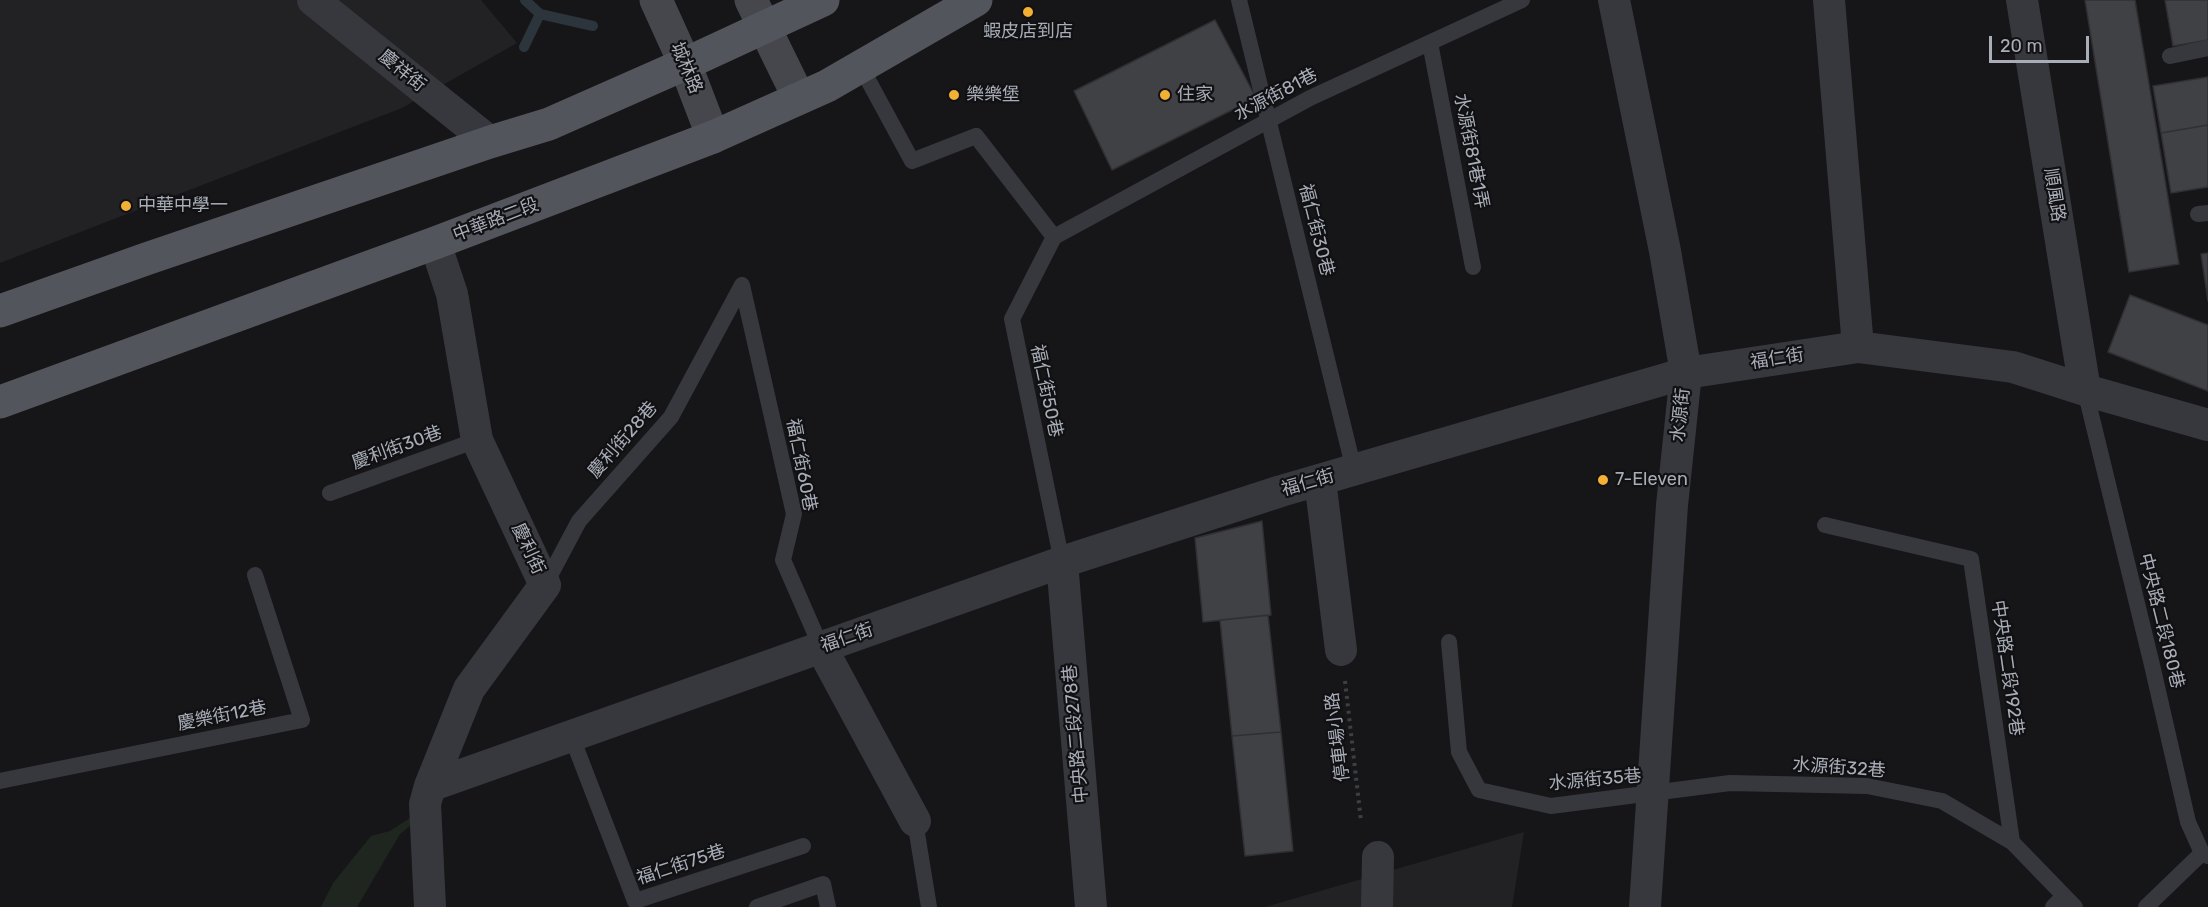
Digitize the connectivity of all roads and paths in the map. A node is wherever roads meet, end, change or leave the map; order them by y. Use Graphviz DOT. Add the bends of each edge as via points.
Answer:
graph roads {
  1 [pos="313,0"];
  2 [pos="656,0"];
  3 [pos="823,0"];
  4 [pos="976,0"];
  5 [pos="1239,0"];
  6 [pos="1522,0"];
  7 [pos="1614,0"];
  8 [pos="1828,0"];
  9 [pos="2022,0"];
  10 [pos="758,13"];
  11 [pos="1430,42"];
  12 [pos="2208,48"];
  13 [pos="2170,56"];
  14 [pos="685,64"];
  15 [pos="861,67"];
  16 [pos="799,98"];
  17 [pos="1269,120"];
  18 [pos="713,137"];
  19 [pos="490,142"];
  20 [pos="1054,237"];
  21 [pos="435,243"];
  22 [pos="1473,267"];
  23 [pos="742,285"];
  24 [pos="0,311"];
  25 [pos="1858,347"];
  26 [pos="1686,373"];
  27 [pos="2085,390"];
  28 [pos="0,402"];
  29 [pos="2208,425"];
  30 [pos="477,440"];
  31 [pos="1354,470"];
  32 [pos="1320,480"];
  33 [pos="330,493"];
  34 [pos="1825,525"];
  35 [pos="1062,562"];
  36 [pos="255,575"];
  37 [pos="545,585"];
  38 [pos="1449,642"];
  39 [pos="821,647"];
  40 [pos="1341,650"];
  41 [pos="571,735"];
  42 [pos="0,781"];
  43 [pos="430,786"];
  44 [pos="1652,794"];
  45 [pos="1361,820"];
  46 [pos="915,821"];
  47 [pos="2012,842"];
  48 [pos="803,846"];
  49 [pos="2205,855"];
  50 [pos="1378,857"];
  51 [pos="2064,904"];
  52 [pos="430,907"];
  53 [pos="757,907"];
  54 [pos="828,907"];
  55 [pos="929,907"];
  56 [pos="1091,907"];
  57 [pos="1377,907"];
  58 [pos="1645,907"];
  59 [pos="2146,907"];
  1 -- 19 [label="street, 慶祥街"];
  2 -- 14 [label="street, 城林路"];
  3 -- 10 [label="main road"];
  4 -- 15 [label="main road, 中華路二段"];
  5 -- 17 [label="lane, 福仁街30巷"];
  6 -- 11 [label="lane, 水源街81巷"];
  7 -- 26 [label="street, 水源街"];
  8 -- 25 [label="street"];
  9 -- 27 [label="street, 順風路"];
  10 -- 14 [label="main road"];
  10 -- 16 [label="street"];
  11 -- 17 [label="lane, 水源街81巷"];
  11 -- 22 [label="lane, 水源街81巷1弄"];
  12 -- 13 [label="lane"];
  14 -- 18 [label="street, 城林路"];
  14 -- 19 [label="main road" via="549,124"];
  15 -- 16 [label="main road, 中華路二段"];
  15 -- 20 [label="lane" via="912,161 976,136"];
  16 -- 18 [label="main road, 中華路二段"];
  17 -- 20 [label="lane, 水源街81巷"];
  17 -- 31 [label="lane, 福仁街30巷"];
  18 -- 21 [label="main road, 中華路二段"];
  19 -- 24 [label="main road"];
  20 -- 35 [label="lane, 福仁街50巷" via="1011,319"];
  21 -- 28 [label="main road, 中華路二段"];
  21 -- 30 [label="street, 慶利街" via="452,294"];
  23 -- 37 [label="lane, 慶利街28巷" via="671,417 579,521"];
  23 -- 39 [label="lane, 福仁街60巷" via="794,514 783,560"];
  25 -- 26 [label="street, 福仁街"];
  25 -- 27 [label="street, 福仁街" via="2013,367"];
  26 -- 31 [label="street, 福仁街"];
  26 -- 44 [label="street, 水源街" via="1672,505"];
  27 -- 29 [label="street, 福仁街"];
  27 -- 49 [label="lane, 中央路二段180巷" via="2188,822"];
  30 -- 33 [label="lane, 慶利街30巷"];
  30 -- 37 [label="street, 慶利街"];
  31 -- 32 [label="street, 福仁街"];
  32 -- 35 [label="street, 福仁街"];
  32 -- 40 [label="street"];
  34 -- 47 [label="lane, 中央路二段192巷" via="1971,559"];
  35 -- 39 [label="street, 福仁街"];
  35 -- 56 [label="street, 中央路二段278巷"];
  36 -- 42 [label="lane, 慶樂街12巷" via="302,720"];
  37 -- 43 [label="street, 慶利街" via="469,689"];
  38 -- 44 [label="lane, 水源街35巷" via="1459,753 1479,790 1551,806"];
  39 -- 41 [label="street, 福仁街"];
  39 -- 46 [label="street"];
  40 -- 45 [label="path, 停車場小路"];
  41 -- 43 [label="street, 福仁街"];
  41 -- 48 [label="lane, 福仁街75巷" via="635,901"];
  43 -- 52 [label="street, 慶利街" via="425,804"];
  44 -- 47 [label="lane, 水源街32巷" via="1730,783 1867,786 1942,801"];
  44 -- 58 [label="street, 水源街"];
  46 -- 55 [label="lane"];
  47 -- 51 [label="lane"];
  49 -- 59 [label="lane"];
  50 -- 57 [label="street"];
  53 -- 54 [label="lane" via="822,884"];
}
